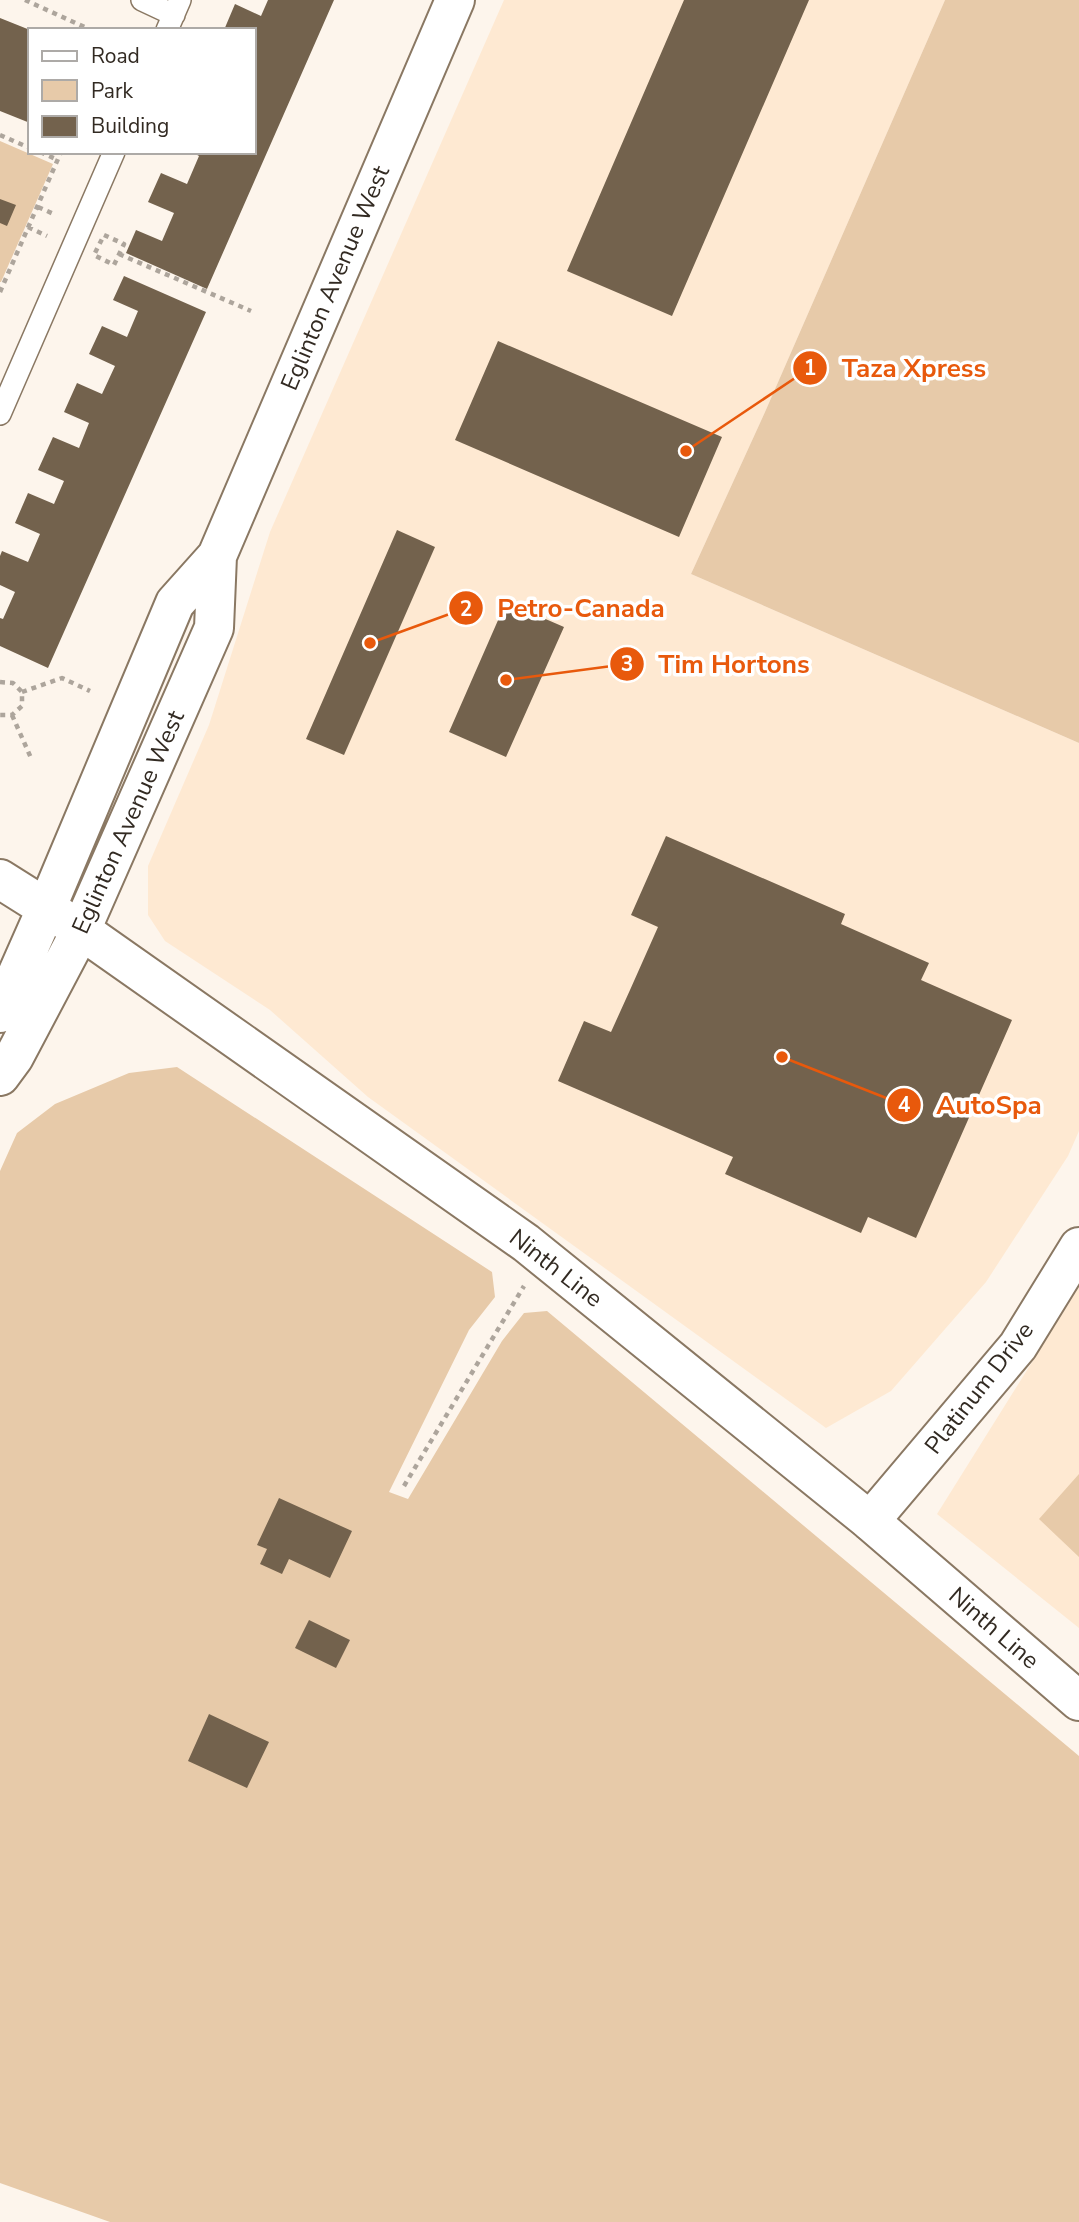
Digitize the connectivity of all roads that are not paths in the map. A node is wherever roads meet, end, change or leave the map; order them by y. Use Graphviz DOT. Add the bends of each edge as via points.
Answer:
graph roads {
  1 [pos="142,0"];
  2 [pos="455,0"];
  3 [pos="174,15"];
  4 [pos="113,154"];
  5 [pos="0,414"];
  6 [pos="217,556"];
  7 [pos="0,878"];
  8 [pos="47,907"];
  9 [pos="81,930"];
  10 [pos="0,1013"];
  11 [pos="0,1076"];
  12 [pos="1079,1247"];
  13 [pos="870,1521"];
  14 [pos="1079,1701"];
  1 -- 3 [label="lane"];
  2 -- 6 [label="main road, Eglinton Avenue West"];
  4 -- 5 [label="lane"];
  6 -- 8 [label="main road, Eglinton Avenue West" via="176,603"];
  6 -- 9 [label="main road, Eglinton Avenue West" via="214,628"];
  7 -- 8 [label="main road, Ninth Line"];
  8 -- 9 [label="main road, Ninth Line"];
  8 -- 10 [label="main road, Eglinton Avenue West"];
  9 -- 11 [label="main road, Eglinton Avenue West"];
  9 -- 13 [label="main road, Ninth Line" via="542,1256"];
  12 -- 13 [label="main road, Platinum Drive" via="1018,1346"];
  13 -- 14 [label="main road, Ninth Line"];
}
